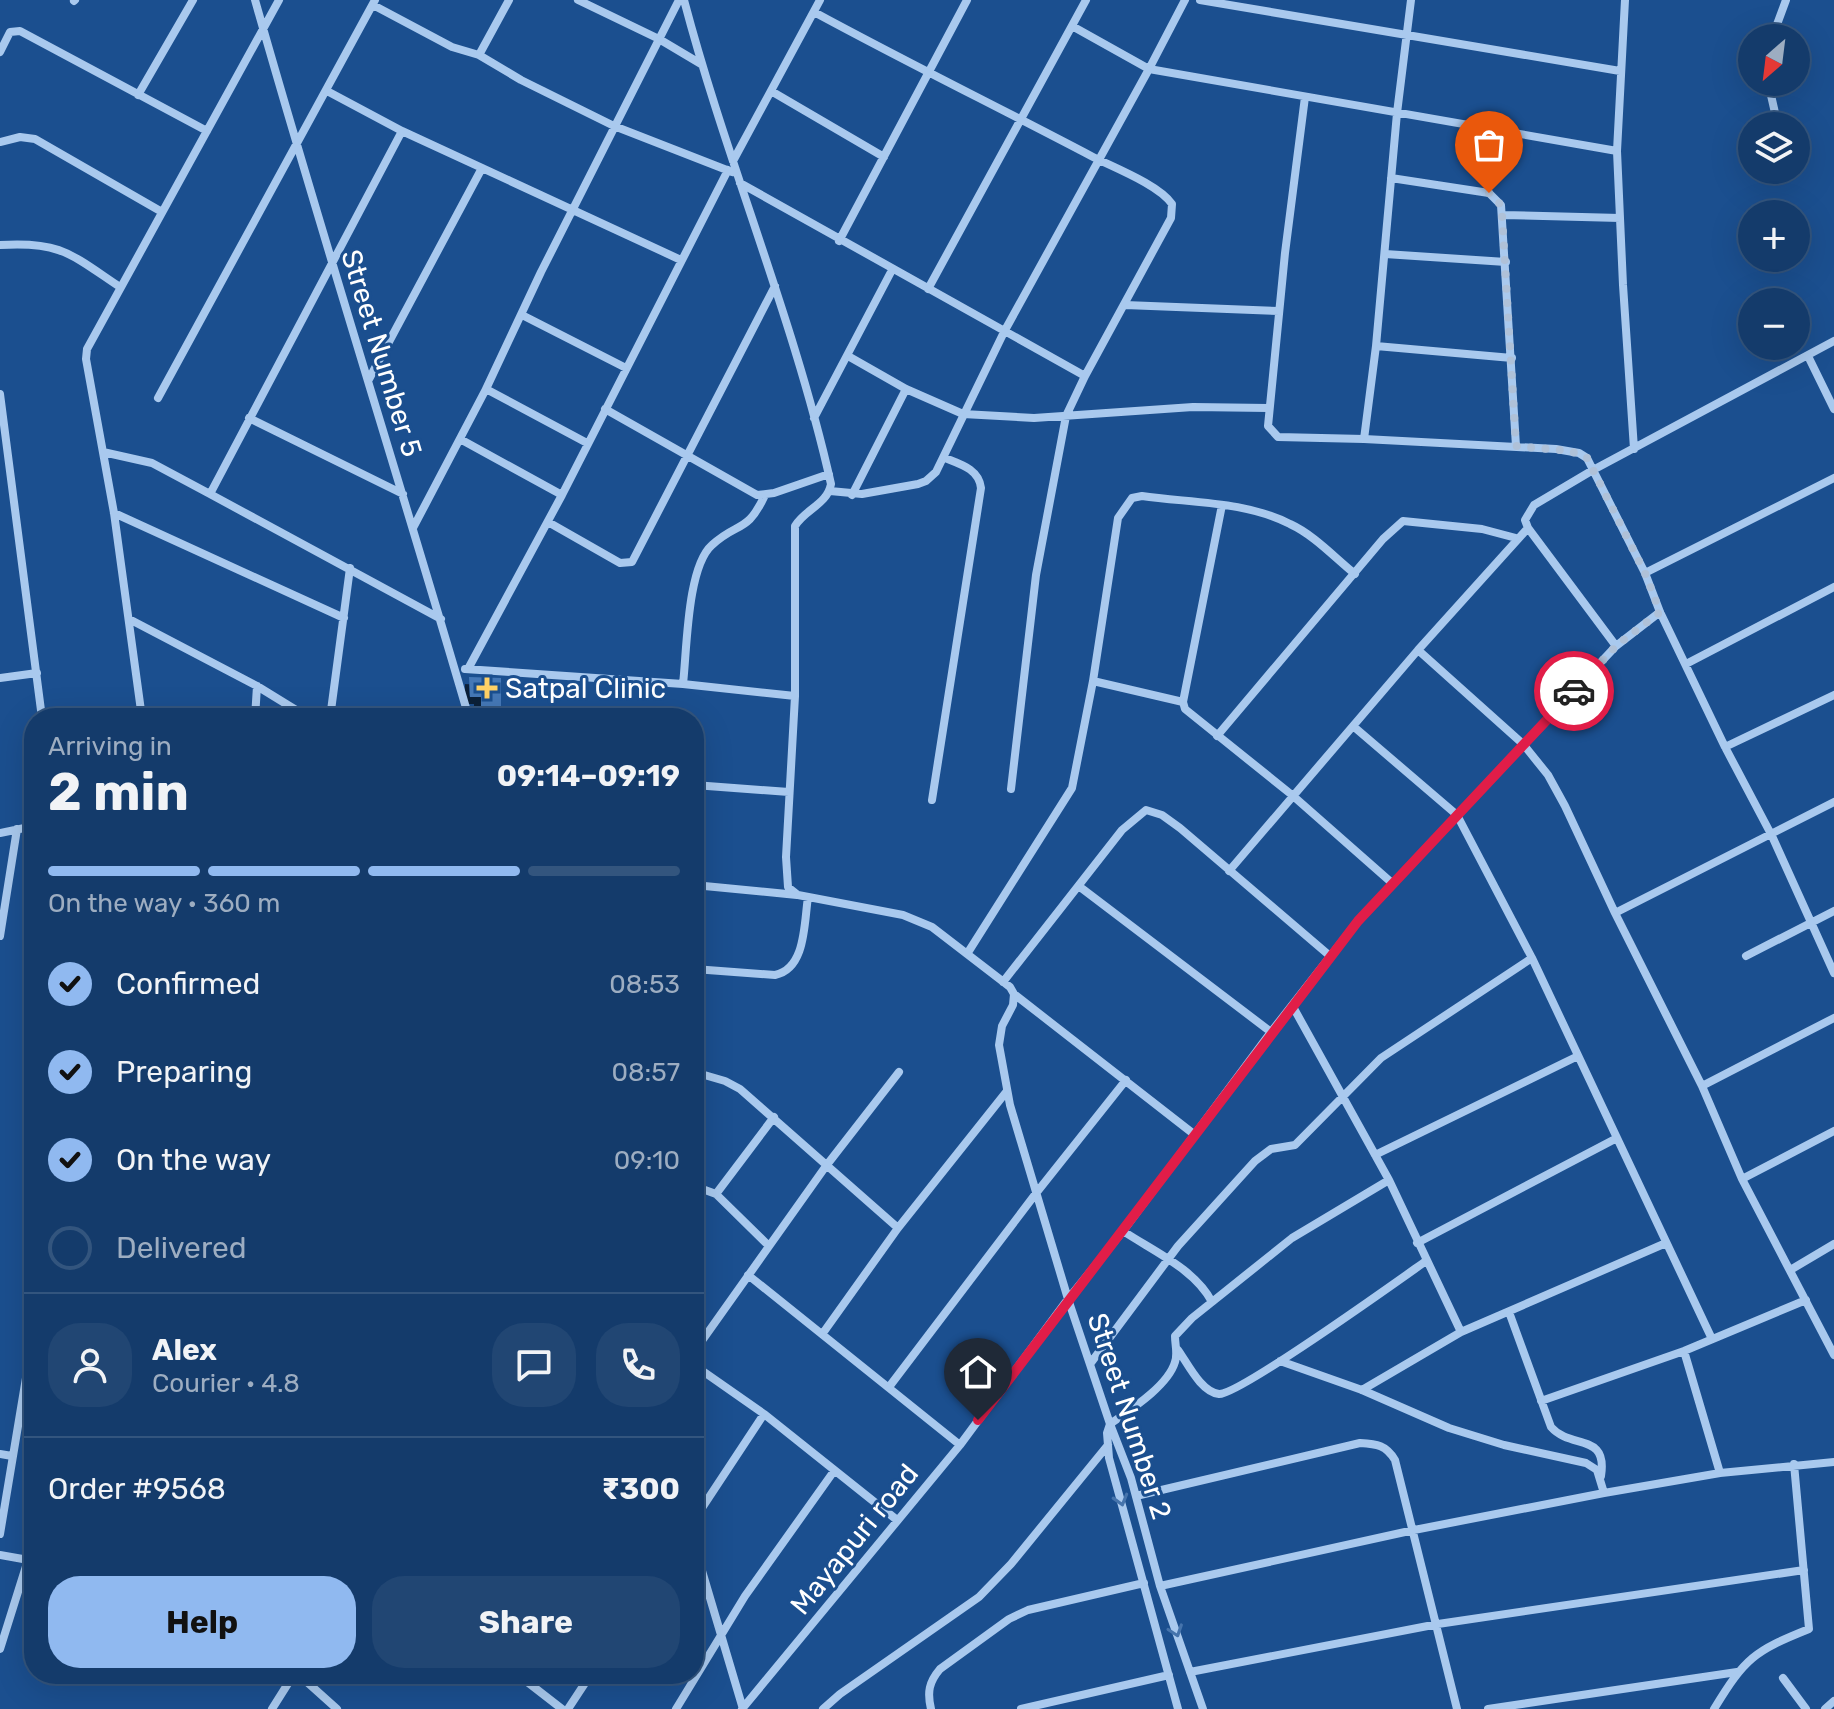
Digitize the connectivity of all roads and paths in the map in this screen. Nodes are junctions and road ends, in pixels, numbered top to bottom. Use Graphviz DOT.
graph roads {
  1 [pos="193,0"];
  2 [pos="255,0"];
  3 [pos="279,0"];
  4 [pos="509,0"];
  5 [pos="578,0"];
  6 [pos="682,0"];
  7 [pos="820,0"];
  8 [pos="967,0"];
  9 [pos="1086,0"];
  10 [pos="1185,0"];
  11 [pos="1200,0"];
  12 [pos="1411,0"];
  13 [pos="1625,0"];
  14 [pos="1786,0"];
  15 [pos="374,2"];
  16 [pos="814,12"];
  17 [pos="1777,24"];
  18 [pos="1072,26"];
  19 [pos="264,29"];
  20 [pos="1407,34"];
  21 [pos="659,39"];
  22 [pos="0,52"];
  23 [pos="479,55"];
  24 [pos="701,64"];
  25 [pos="1149,69"];
  26 [pos="1620,71"];
  27 [pos="927,74"];
  28 [pos="327,91"];
  29 [pos="771,91"];
  30 [pos="138,95"];
  31 [pos="1305,97"];
  32 [pos="1397,113"];
  33 [pos="1020,118"];
  34 [pos="614,126"];
  35 [pos="207,131"];
  36 [pos="402,131"];
  37 [pos="0,142"];
  38 [pos="297,146"];
  39 [pos="1617,151"];
  40 [pos="884,157"];
  41 [pos="1099,160"];
  42 [pos="733,161"];
  43 [pos="482,168"];
  44 [pos="735,176"];
  45 [pos="1391,178"];
  46 [pos="162,212"];
  47 [pos="572,212"];
  48 [pos="1502,215"];
  49 [pos="1620,218"];
  50 [pos="839,241"];
  51 [pos="0,245"];
  52 [pos="1385,254"];
  53 [pos="681,260"];
  54 [pos="331,262"];
  55 [pos="1506,262"];
  56 [pos="892,270"];
  57 [pos="775,285"];
  58 [pos="120,287"];
  59 [pos="928,289"];
  60 [pos="1125,305"];
  61 [pos="1279,311"];
  62 [pos="522,315"];
  63 [pos="1004,332"];
  64 [pos="1834,341"];
  65 [pos="1376,346"];
  66 [pos="1810,355"];
  67 [pos="848,356"];
  68 [pos="1512,358"];
  69 [pos="1801,360"];
  70 [pos="1810,360"];
  71 [pos="626,368"];
  72 [pos="1085,376"];
  73 [pos="368,381"];
  74 [pos="486,389"];
  75 [pos="906,389"];
  76 [pos="0,394"];
  77 [pos="158,398"];
  78 [pos="1268,408"];
  79 [pos="605,409"];
  80 [pos="1834,409"];
  81 [pos="963,414"];
  82 [pos="1066,416"];
  83 [pos="249,418"];
  84 [pos="814,418"];
  85 [pos="460,439"];
  86 [pos="1364,439"];
  87 [pos="587,443"];
  88 [pos="1516,446"];
  89 [pos="1634,449"];
  90 [pos="103,452"];
  91 [pos="688,456"];
  92 [pos="945,458"];
  93 [pos="1593,470"];
  94 [pos="829,474"];
  95 [pos="1834,478"];
  96 [pos="830,491"];
  97 [pos="210,494"];
  98 [pos="403,494"];
  99 [pos="562,495"];
  100 [pos="765,495"];
  101 [pos="852,495"];
  102 [pos="1222,505"];
  103 [pos="114,513"];
  104 [pos="548,522"];
  105 [pos="1528,528"];
  106 [pos="413,529"];
  107 [pos="1516,538"];
  108 [pos="350,568"];
  109 [pos="1645,573"];
  110 [pos="1355,574"];
  111 [pos="1834,587"];
  112 [pos="1660,612"];
  113 [pos="344,618"];
  114 [pos="129,619"];
  115 [pos="442,619"];
  116 [pos="1616,646"];
  117 [pos="1418,650"];
  118 [pos="1686,664"];
  119 [pos="455,668"];
  120 [pos="468,669"];
  121 [pos="37,673"];
  122 [pos="0,678"];
  123 [pos="1093,681"];
  124 [pos="683,684"];
  125 [pos="257,686"];
  126 [pos="1834,695"];
  127 [pos="795,696"];
  128 [pos="1183,702"];
  129 [pos="41,708"];
  130 [pos="141,708"];
  131 [pos="256,708"];
  132 [pos="293,708"];
  133 [pos="331,708"];
  134 [pos="466,708"];
  135 [pos="1353,726"];
  136 [pos="1217,736"];
  137 [pos="1523,744"];
  138 [pos="1725,747"];
  139 [pos="704,786"];
  140 [pos="1011,789"];
  141 [pos="789,792"];
  142 [pos="1292,795"];
  143 [pos="932,800"];
  144 [pos="1834,802"];
  145 [pos="1457,815"];
  146 [pos="24,828"];
  147 [pos="17,829"];
  148 [pos="0,833"];
  149 [pos="1772,836"];
  150 [pos="1229,871"];
  151 [pos="1392,883"];
  152 [pos="704,886"];
  153 [pos="1080,887"];
  154 [pos="798,895"];
  155 [pos="808,897"];
  156 [pos="1834,911"];
  157 [pos="1615,913"];
  158 [pos="1811,922"];
  159 [pos="0,936"];
  160 [pos="967,954"];
  161 [pos="1330,956"];
  162 [pos="1746,956"];
  163 [pos="1532,958"];
  164 [pos="704,970"];
  165 [pos="1834,973"];
  166 [pos="1003,982"];
  167 [pos="1014,994"];
  168 [pos="1292,1005"];
  169 [pos="1834,1018"];
  170 [pos="1271,1032"];
  171 [pos="1578,1056"];
  172 [pos="899,1072"];
  173 [pos="704,1077"];
  174 [pos="1126,1080"];
  175 [pos="1702,1086"];
  176 [pos="1007,1091"];
  177 [pos="1341,1097"];
  178 [pos="774,1117"];
  179 [pos="1834,1131"];
  180 [pos="1195,1135"];
  181 [pos="1617,1138"];
  182 [pos="1375,1155"];
  183 [pos="826,1166"];
  184 [pos="1742,1179"];
  185 [pos="1389,1180"];
  186 [pos="704,1190"];
  187 [pos="1037,1192"];
  188 [pos="716,1194"];
  189 [pos="898,1228"];
  190 [pos="1123,1231"];
  191 [pos="1417,1243"];
  192 [pos="1666,1243"];
  193 [pos="1834,1244"];
  194 [pos="768,1245"];
  195 [pos="1167,1260"];
  196 [pos="1426,1261"];
  197 [pos="1792,1269"];
  198 [pos="748,1275"];
  199 [pos="1068,1299"];
  200 [pos="1806,1300"];
  201 [pos="1212,1302"];
  202 [pos="1509,1312"];
  203 [pos="1461,1332"];
  204 [pos="823,1333"];
  205 [pos="704,1338"];
  206 [pos="1712,1339"];
  207 [pos="1175,1347"];
  208 [pos="1833,1348"];
  209 [pos="1684,1351"];
  210 [pos="1280,1361"];
  211 [pos="1090,1364"];
  212 [pos="704,1372"];
  213 [pos="889,1387"];
  214 [pos="1362,1390"];
  215 [pos="1541,1401"];
  216 [pos="764,1414"];
  217 [pos="24,1415"];
  218 [pos="1110,1424"];
  219 [pos="960,1445"];
  220 [pos="1108,1445"];
  221 [pos="0,1454"];
  222 [pos="12,1456"];
  223 [pos="1834,1462"];
  224 [pos="1794,1464"];
  225 [pos="834,1471"];
  226 [pos="1720,1473"];
  227 [pos="1601,1479"];
  228 [pos="1604,1493"];
  229 [pos="1136,1496"];
  230 [pos="704,1505"];
  231 [pos="897,1520"];
  232 [pos="1414,1530"];
  233 [pos="0,1534"];
  234 [pos="0,1555"];
  235 [pos="24,1559"];
  236 [pos="1804,1570"];
  237 [pos="704,1579"];
  238 [pos="24,1580"];
  239 [pos="1144,1583"];
  240 [pos="1160,1586"];
  241 [pos="1438,1624"];
  242 [pos="720,1635"];
  243 [pos="0,1649"];
  244 [pos="704,1662"];
  245 [pos="1190,1672"];
  246 [pos="1737,1672"];
  247 [pos="1169,1675"];
  248 [pos="1783,1678"];
  249 [pos="289,1684"];
  250 [pos="308,1684"];
  251 [pos="531,1684"];
  252 [pos="584,1684"];
  253 [pos="691,1684"];
  254 [pos="1834,1701"];
  255 [pos="272,1709"];
  256 [pos="337,1709"];
  257 [pos="565,1709"];
  258 [pos="676,1709"];
  259 [pos="743,1709"];
  260 [pos="823,1709"];
  261 [pos="931,1709"];
  262 [pos="1021,1709"];
  263 [pos="1178,1709"];
  264 [pos="1203,1709"];
  265 [pos="1457,1709"];
  266 [pos="1488,1709"];
  267 [pos="1714,1709"];
  268 [pos="1806,1709"];
  269 [pos="1825,1709"];
  1 -- 30 [label="street"];
  2 -- 19 [label="street, Street Number 5"];
  3 -- 19 [label="street"];
  4 -- 23 [label="street"];
  5 -- 21 [label="street"];
  6 -- 21 [label="street"];
  6 -- 24 [label="street"];
  7 -- 16 [label="street"];
  8 -- 27 [label="street"];
  9 -- 18 [label="street"];
  10 -- 25 [label="street"];
  11 -- 20 [label="street"];
  12 -- 20 [label="street"];
  13 -- 26 [label="street"];
  14 -- 17 [label="street"];
  15 -- 23 [label="street"];
  15 -- 28 [label="street"];
  16 -- 27 [label="street"];
  16 -- 29 [label="street"];
  18 -- 25 [label="street"];
  18 -- 33 [label="street"];
  19 -- 35 [label="street"];
  19 -- 38 [label="street, Street Number 5"];
  20 -- 26 [label="street"];
  20 -- 32 [label="street"];
  21 -- 24 [label="street"];
  21 -- 34 [label="street"];
  22 -- 30 [label="street"];
  23 -- 34 [label="street"];
  24 -- 42 [label="street"];
  25 -- 31 [label="street"];
  25 -- 41 [label="street"];
  26 -- 39 [label="street"];
  27 -- 33 [label="street"];
  27 -- 40 [label="street"];
  28 -- 36 [label="street"];
  28 -- 38 [label="street"];
  29 -- 40 [label="street"];
  29 -- 42 [label="street"];
  30 -- 35 [label="street"];
  31 -- 32 [label="street"];
  31 -- 61 [label="street"];
  32 -- 39 [label="street"];
  32 -- 45 [label="street"];
  33 -- 41 [label="street"];
  33 -- 59 [label="street"];
  34 -- 44 [label="street"];
  34 -- 47 [label="street"];
  35 -- 46 [label="street"];
  36 -- 43 [label="street"];
  36 -- 54 [label="street"];
  37 -- 46 [label="street"];
  38 -- 54 [label="street, Street Number 5"];
  38 -- 77 [label="street"];
  39 -- 49 [label="street"];
  40 -- 50 [label="street"];
  41 -- 60 [label="street"];
  41 -- 63 [label="street"];
  42 -- 44 [label="street"];
  43 -- 47 [label="street"];
  43 -- 73 [label="street"];
  44 -- 50 [label="street"];
  44 -- 53 [label="street"];
  44 -- 57 [label="street"];
  45 -- 48 [label="street"];
  45 -- 52 [label="street"];
  46 -- 58 [label="street"];
  47 -- 53 [label="street"];
  47 -- 62 [label="street"];
  48 -- 49 [label="street"];
  48 -- 55 [label="street"];
  49 -- 89 [label="street"];
  50 -- 56 [label="street"];
  51 -- 58 [label="street"];
  52 -- 55 [label="street"];
  52 -- 65 [label="street"];
  53 -- 71 [label="street"];
  54 -- 73 [label="street, Street Number 5"];
  54 -- 83 [label="street"];
  55 -- 68 [label="street"];
  56 -- 59 [label="street"];
  56 -- 67 [label="street"];
  57 -- 84 [label="street"];
  57 -- 91 [label="street"];
  58 -- 90 [label="street"];
  59 -- 63 [label="street"];
  60 -- 61 [label="street"];
  60 -- 72 [label="street"];
  61 -- 78 [label="street"];
  62 -- 71 [label="street"];
  62 -- 74 [label="street"];
  63 -- 72 [label="street"];
  63 -- 81 [label="street"];
  64 -- 66 [label="street"];
  65 -- 68 [label="street"];
  65 -- 86 [label="street"];
  67 -- 75 [label="street"];
  67 -- 84 [label="street"];
  68 -- 88 [label="street"];
  69 -- 89 [label="street"];
  70 -- 80 [label="street"];
  71 -- 79 [label="street"];
  72 -- 82 [label="street"];
  73 -- 98 [label="street, Street Number 5"];
  74 -- 85 [label="street"];
  74 -- 87 [label="street"];
  75 -- 81 [label="street"];
  75 -- 101 [label="street"];
  76 -- 121 [label="street"];
  78 -- 82 [label="street"];
  78 -- 86 [label="street"];
  79 -- 87 [label="street"];
  79 -- 91 [label="street"];
  81 -- 82 [label="street"];
  81 -- 92 [label="street"];
  82 -- 140 [label="street"];
  83 -- 97 [label="street"];
  83 -- 98 [label="street"];
  84 -- 94 [label="street"];
  85 -- 99 [label="street"];
  85 -- 106 [label="street"];
  86 -- 88 [label="street"];
  87 -- 99 [label="street"];
  88 -- 93 [label="street"];
  89 -- 93 [label="street"];
  90 -- 97 [label="street"];
  90 -- 103 [label="street"];
  91 -- 100 [label="street"];
  91 -- 104 [label="street"];
  92 -- 101 [label="street"];
  92 -- 143 [label="street"];
  93 -- 105 [label="street"];
  93 -- 109 [label="street"];
  94 -- 96 [label="street"];
  94 -- 100 [label="street"];
  95 -- 109 [label="street"];
  96 -- 101 [label="street"];
  96 -- 127 [label="street"];
  97 -- 108 [label="street"];
  98 -- 106 [label="street, Street Number 5"];
  99 -- 104 [label="street"];
  100 -- 124 [label="street"];
  102 -- 110 [label="street"];
  102 -- 123 [label="street"];
  102 -- 128 [label="street"];
  103 -- 113 [label="street"];
  103 -- 114 [label="street"];
  104 -- 120 [label="street"];
  105 -- 107 [label="street"];
  105 -- 116 [label="street"];
  106 -- 115 [label="street, Street Number 5"];
  107 -- 110 [label="street"];
  107 -- 117 [label="street"];
  108 -- 113 [label="street"];
  108 -- 115 [label="street"];
  109 -- 112 [label="street"];
  110 -- 136 [label="street"];
  111 -- 118 [label="street"];
  112 -- 116 [label="street, Mayapuri road"];
  112 -- 118 [label="street"];
  113 -- 133 [label="street"];
  114 -- 125 [label="street"];
  114 -- 130 [label="street"];
  115 -- 119 [label="street, Street Number 5"];
  116 -- 137 [label="street, Mayapuri road"];
  117 -- 135 [label="street"];
  117 -- 137 [label="street"];
  118 -- 138 [label="street"];
  119 -- 120 [label="street"];
  119 -- 134 [label="street, Street Number 5"];
  120 -- 124 [label="street"];
  121 -- 122 [label="street"];
  121 -- 129 [label="street"];
  123 -- 128 [label="street"];
  123 -- 160 [label="street"];
  124 -- 127 [label="street"];
  125 -- 131 [label="street"];
  125 -- 132 [label="street"];
  126 -- 138 [label="street"];
  127 -- 141 [label="street"];
  128 -- 136 [label="street"];
  135 -- 142 [label="street"];
  135 -- 145 [label="street"];
  136 -- 142 [label="street"];
  137 -- 145 [label="street, Mayapuri road"];
  137 -- 157 [label="street"];
  138 -- 149 [label="street"];
  139 -- 141 [label="street"];
  141 -- 154 [label="street"];
  142 -- 150 [label="street"];
  142 -- 151 [label="street"];
  144 -- 149 [label="street"];
  145 -- 151 [label="street, Mayapuri road"];
  145 -- 163 [label="street"];
  146 -- 147 [label="street"];
  147 -- 148 [label="street"];
  147 -- 159 [label="street"];
  149 -- 157 [label="street"];
  149 -- 158 [label="street"];
  150 -- 153 [label="street"];
  150 -- 161 [label="street"];
  151 -- 161 [label="street, Mayapuri road"];
  152 -- 154 [label="street"];
  153 -- 166 [label="street"];
  153 -- 170 [label="street"];
  154 -- 155 [label="street"];
  155 -- 160 [label="street"];
  155 -- 164 [label="street"];
  156 -- 158 [label="street"];
  157 -- 175 [label="street"];
  158 -- 162 [label="street"];
  158 -- 165 [label="street"];
  160 -- 166 [label="street"];
  161 -- 168 [label="street, Mayapuri road"];
  163 -- 171 [label="street"];
  163 -- 177 [label="street"];
  166 -- 167 [label="street"];
  167 -- 174 [label="street"];
  167 -- 176 [label="street, Street Number 2"];
  168 -- 170 [label="street, Mayapuri road"];
  168 -- 177 [label="street"];
  169 -- 175 [label="street"];
  170 -- 180 [label="street, Mayapuri road"];
  171 -- 181 [label="street"];
  171 -- 182 [label="street"];
  172 -- 183 [label="street"];
  173 -- 178 [label="street"];
  174 -- 180 [label="street"];
  174 -- 187 [label="street"];
  175 -- 184 [label="street"];
  176 -- 187 [label="street, Street Number 2"];
  176 -- 189 [label="street"];
  177 -- 182 [label="street"];
  177 -- 195 [label="street"];
  178 -- 183 [label="street"];
  178 -- 188 [label="street"];
  179 -- 184 [label="street"];
  180 -- 190 [label="street, Mayapuri road"];
  181 -- 191 [label="street"];
  181 -- 192 [label="street"];
  182 -- 185 [label="street"];
  183 -- 189 [label="street"];
  183 -- 194 [label="street"];
  184 -- 197 [label="street"];
  185 -- 191 [label="street"];
  185 -- 201 [label="street"];
  186 -- 188 [label="street"];
  187 -- 199 [label="street, Street Number 2"];
  187 -- 213 [label="street"];
  188 -- 194 [label="street"];
  189 -- 204 [label="street"];
  190 -- 195 [label="street"];
  190 -- 199 [label="street, Mayapuri road"];
  191 -- 196 [label="street"];
  192 -- 202 [label="street"];
  192 -- 206 [label="street"];
  193 -- 197 [label="street"];
  194 -- 198 [label="street"];
  195 -- 201 [label="street"];
  195 -- 211 [label="street"];
  196 -- 203 [label="street"];
  196 -- 210 [label="street"];
  197 -- 200 [label="street"];
  198 -- 204 [label="street"];
  198 -- 205 [label="street"];
  199 -- 211 [label="street, Street Number 2"];
  199 -- 219 [label="street, Mayapuri road"];
  200 -- 206 [label="street"];
  200 -- 208 [label="street"];
  201 -- 207 [label="street"];
  202 -- 203 [label="street"];
  202 -- 215 [label="street"];
  203 -- 214 [label="street"];
  204 -- 213 [label="street"];
  206 -- 209 [label="street"];
  207 -- 210 [label="street"];
  207 -- 218 [label="street"];
  209 -- 215 [label="street"];
  209 -- 226 [label="street"];
  210 -- 214 [label="street"];
  211 -- 218 [label="street, Street Number 2"];
  212 -- 216 [label="street"];
  213 -- 219 [label="street"];
  214 -- 227 [label="street"];
  215 -- 227 [label="street"];
  216 -- 225 [label="street"];
  216 -- 230 [label="street"];
  217 -- 222 [label="street"];
  218 -- 220 [label="street"];
  218 -- 229 [label="street, Street Number 2"];
  219 -- 231 [label="street, Mayapuri road"];
  220 -- 239 [label="street, one-way"];
  220 -- 260 [label="street"];
  221 -- 222 [label="street"];
  222 -- 233 [label="street"];
  223 -- 224 [label="street"];
  224 -- 226 [label="street"];
  224 -- 236 [label="street"];
  225 -- 231 [label="street"];
  225 -- 242 [label="street"];
  226 -- 228 [label="street"];
  227 -- 228 [label="street"];
  228 -- 232 [label="street"];
  229 -- 232 [label="street"];
  229 -- 240 [label="street, Street Number 2"];
  231 -- 259 [label="street, Mayapuri road"];
  232 -- 240 [label="street"];
  232 -- 241 [label="street"];
  234 -- 235 [label="street"];
  236 -- 241 [label="street"];
  236 -- 246 [label="street"];
  237 -- 242 [label="street"];
  238 -- 243 [label="street"];
  239 -- 247 [label="street"];
  239 -- 261 [label="street"];
  240 -- 245 [label="street, Street Number 2, one-way"];
  241 -- 245 [label="street"];
  241 -- 265 [label="street"];
  242 -- 244 [label="street"];
  242 -- 259 [label="street"];
  245 -- 264 [label="street, Street Number 2"];
  246 -- 266 [label="street"];
  246 -- 267 [label="street"];
  247 -- 262 [label="street"];
  247 -- 263 [label="street"];
  248 -- 268 [label="street"];
  249 -- 255 [label="street"];
  250 -- 256 [label="street"];
  251 -- 257 [label="street"];
  252 -- 257 [label="street"];
  253 -- 258 [label="street"];
  254 -- 269 [label="street"];
}
